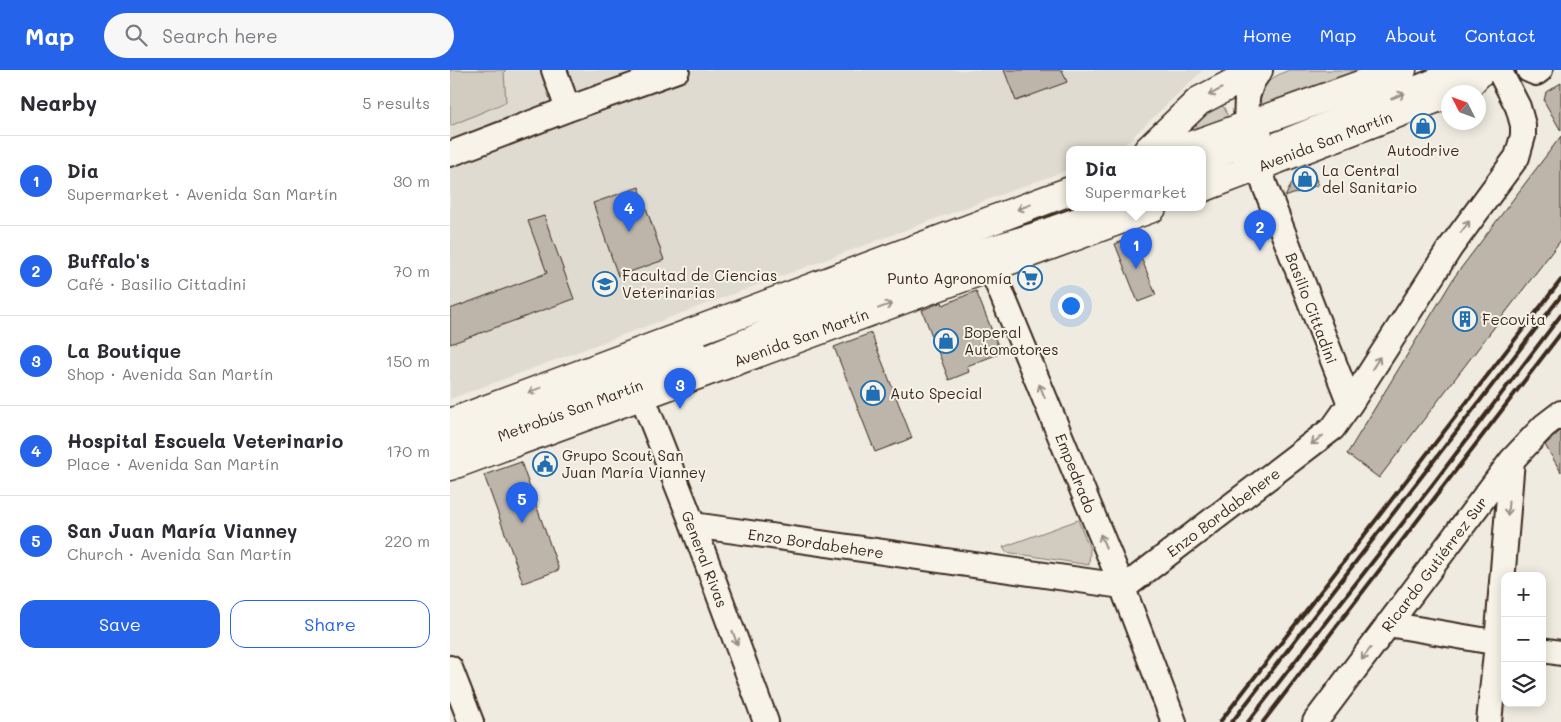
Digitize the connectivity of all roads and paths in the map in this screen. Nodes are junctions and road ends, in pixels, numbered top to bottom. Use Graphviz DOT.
graph roads {
  1 [pos="554,70"];
  2 [pos="677,70"];
  3 [pos="1259,70"];
  4 [pos="1462,70"];
  5 [pos="1482,70"];
  6 [pos="1499,70"];
  7 [pos="1528,70"];
  8 [pos="1540,70"];
  9 [pos="1394,72"];
  10 [pos="1468,85"];
  11 [pos="1441,95"];
  12 [pos="568,109"];
  13 [pos="1152,146"];
  14 [pos="1253,146"];
  15 [pos="1206,149"];
  16 [pos="450,154"];
  17 [pos="1206,161"];
  18 [pos="1206,172"];
  19 [pos="1206,185"];
  20 [pos="1066,194"];
  21 [pos="1073,211"];
  22 [pos="1102,211"];
  23 [pos="1139,211"];
  24 [pos="982,246"];
  25 [pos="685,352"];
  26 [pos="581,373"];
  27 [pos="642,396"];
  28 [pos="1350,404"];
  29 [pos="1561,413"];
  30 [pos="450,423"];
  31 [pos="450,442"];
  32 [pos="450,453"];
  33 [pos="1512,460"];
  34 [pos="450,466"];
  35 [pos="693,525"];
  36 [pos="1122,586"];
  37 [pos="1503,617"];
  38 [pos="1388,624"];
  39 [pos="1501,643"];
  40 [pos="1546,651"];
  41 [pos="1561,653"];
  42 [pos="450,668"];
  43 [pos="471,722"];
  44 [pos="766,722"];
  45 [pos="1174,722"];
  46 [pos="1314,722"];
  47 [pos="1489,722"];
  1 -- 12 [label="street"];
  2 -- 12 [label="street"];
  3 -- 13 [label="main road, one-way"];
  3 -- 14 [label="street, Basilio Cittadini"];
  14 -- 4 [label="street, one-way"];
  5 -- 10 [label="main road, Avenida San Martín"];
  28 -- 6 [label="street, Enzo Bordabehere, one-way"];
  7 -- 8 [label="street"];
  9 -- 14 [label="main road, Avenida San Martín"];
  11 -- 14 [label="main road, Avenida San Martín"];
  12 -- 16 [label="street"];
  14 -- 15 [label="main road, Avenida San Martín"];
  14 -- 17 [label="street"];
  14 -- 18 [label="street"];
  14 -- 19 [label="main road, Avenida San Martín"];
  14 -- 28 [label="street, Basilio Cittadini"];
  20 -- 24 [label="main road, Avenida San Martín, one-way"];
  21 -- 24 [label="street, Metrobús San Martín"];
  22 -- 24 [label="street, Metrobús San Martín"];
  23 -- 24 [label="main road, Avenida San Martín"];
  24 -- 25 [label="street, Metrobús San Martín"];
  24 -- 26 [label="main road, Avenida San Martín"];
  27 -- 24 [label="main road, Avenida San Martín, one-way"];
  24 -- 32 [label="street, Metrobús San Martín"];
  36 -- 24 [label="street, Empedrado, one-way"];
  25 -- 26 [label="street, Metrobús San Martín"];
  25 -- 31 [label="street, Metrobús San Martín"];
  26 -- 30 [label="main road, Avenida San Martín, one-way"];
  27 -- 34 [label="main road, Avenida San Martín"];
  27 -- 35 [label="street, General Rivas"];
  28 -- 36 [label="street, Enzo Bordabehere, one-way"];
  29 -- 33 [label="street, Ricardo Gutiérrez Sur"];
  33 -- 37 [label="street, one-way"];
  33 -- 38 [label="street, Ricardo Gutiérrez Sur"];
  35 -- 36 [label="street, Enzo Bordabehere"];
  35 -- 44 [label="street, General Rivas, one-way"];
  36 -- 45 [label="street, Empedrado"];
  38 -- 39 [label="street"];
  38 -- 46 [label="street, Ricardo Gutiérrez Sur, one-way"];
  39 -- 47 [label="street"];
  40 -- 41 [label="street"];
  42 -- 43 [label="street"];
}
